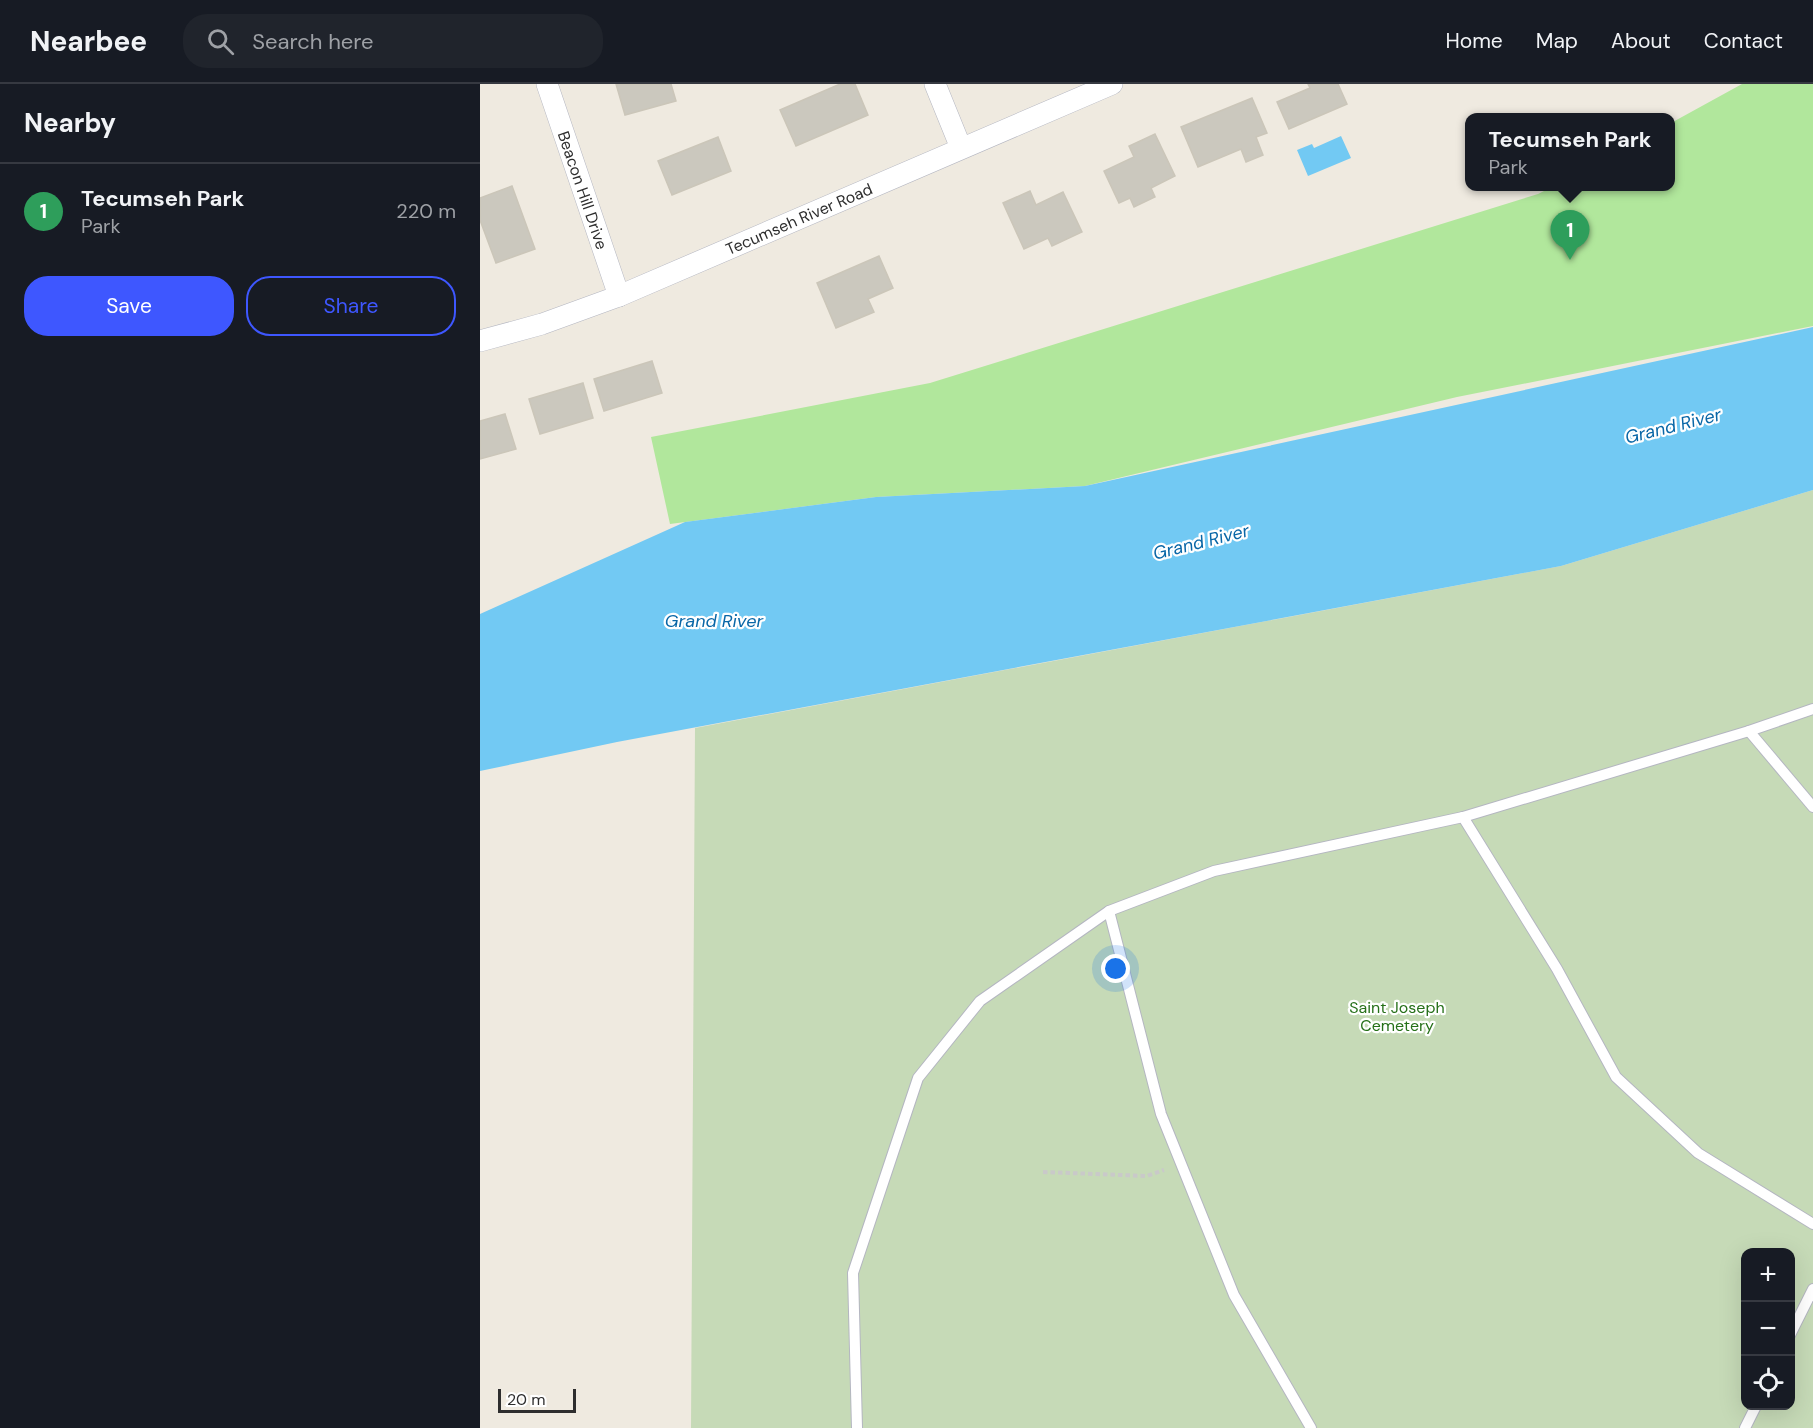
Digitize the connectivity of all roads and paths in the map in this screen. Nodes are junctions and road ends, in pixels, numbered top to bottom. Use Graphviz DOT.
graph roads {
  1 [pos="547,84"];
  2 [pos="935,84"];
  3 [pos="1112,84"];
  4 [pos="962,148"];
  5 [pos="619,296"];
  6 [pos="480,341"];
  7 [pos="1813,709"];
  8 [pos="1749,731"];
  9 [pos="1813,807"];
  10 [pos="1463,817"];
  11 [pos="1108,911"];
  12 [pos="1182,1164"];
  13 [pos="1043,1172"];
  14 [pos="1813,1224"];
  15 [pos="1813,1289"];
  16 [pos="1795,1327"];
  17 [pos="1754,1410"];
  18 [pos="857,1428"];
  19 [pos="1311,1428"];
  20 [pos="1745,1428"];
  1 -- 5 [label="street, Beacon Hill Drive"];
  2 -- 4 [label="street"];
  3 -- 4 [label="street, Tecumseh River Road"];
  4 -- 5 [label="street, Tecumseh River Road"];
  5 -- 6 [label="street, Tecumseh River Road"];
  7 -- 8 [label="lane"];
  8 -- 9 [label="lane"];
  8 -- 10 [label="lane"];
  10 -- 11 [label="lane"];
  10 -- 14 [label="lane"];
  11 -- 12 [label="lane"];
  11 -- 18 [label="lane"];
  12 -- 13 [label="path"];
  12 -- 19 [label="lane"];
  15 -- 16 [label="lane"];
  17 -- 20 [label="lane"];
}
